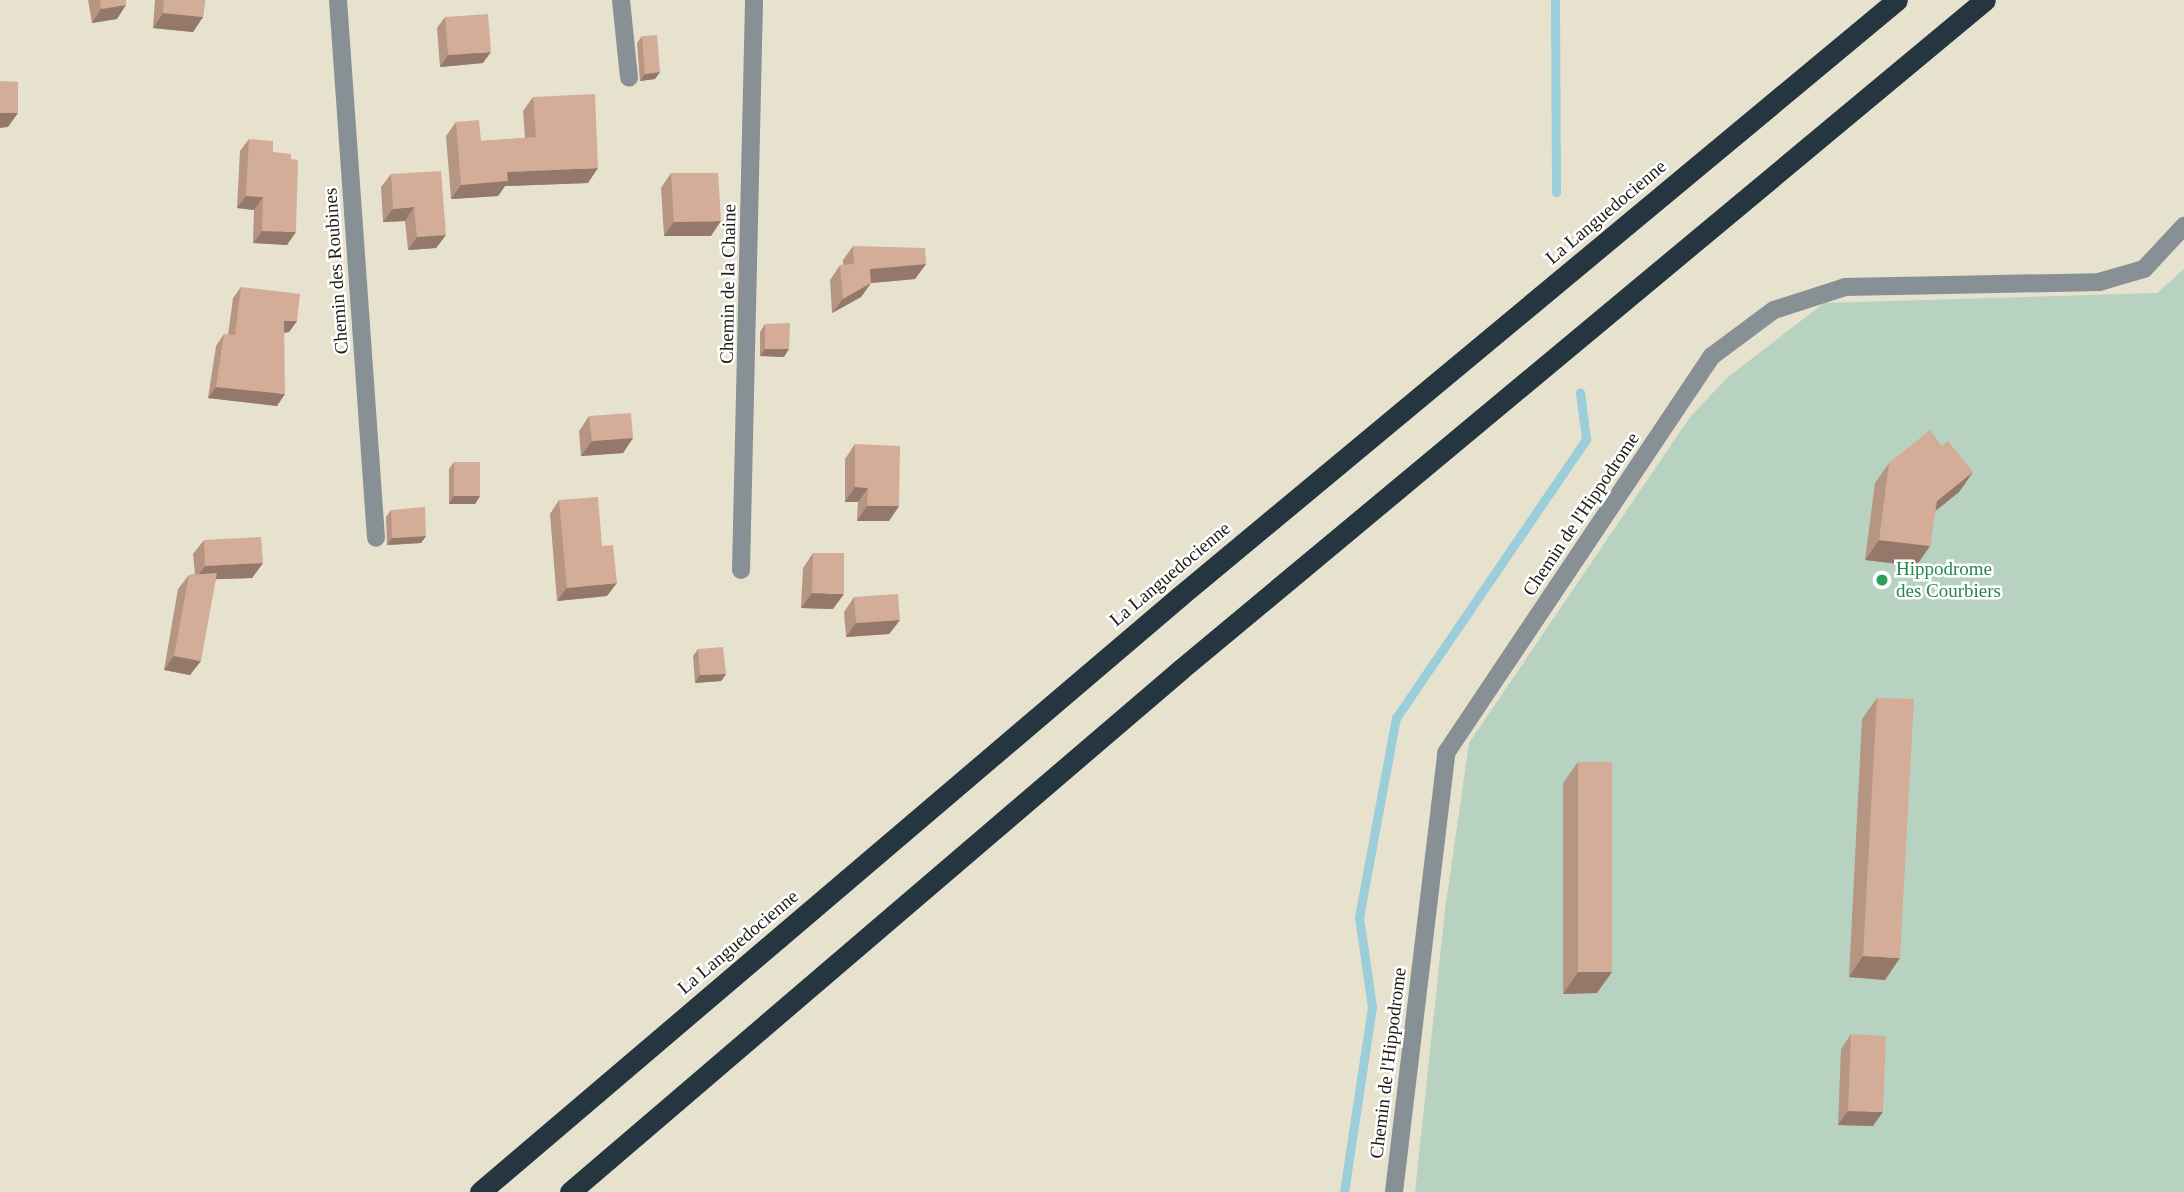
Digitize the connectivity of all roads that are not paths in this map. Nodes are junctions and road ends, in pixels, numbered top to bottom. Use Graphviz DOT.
graph roads {
  1 [pos="338,0"];
  2 [pos="621,0"];
  3 [pos="754,0"];
  4 [pos="1897,0"];
  5 [pos="1985,0"];
  6 [pos="629,78"];
  7 [pos="2184,226"];
  8 [pos="376,538"];
  9 [pos="741,570"];
  10 [pos="480,1192"];
  11 [pos="569,1192"];
  12 [pos="1394,1192"];
  1 -- 8 [label="street, Chemin des Roubines"];
  2 -- 6 [label="street"];
  3 -- 9 [label="street, Chemin de la Chaine"];
  4 -- 10 [label="highway, La Languedocienne"];
  5 -- 11 [label="highway"];
  7 -- 12 [label="street, Chemin de l'Hippodrome"];
}
